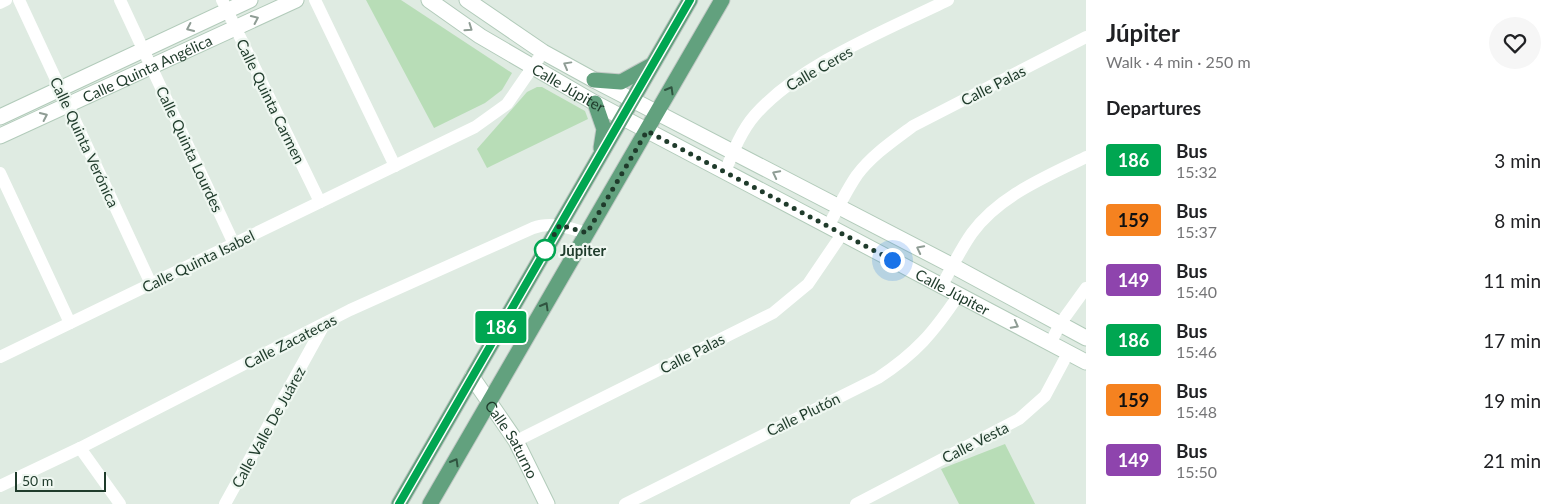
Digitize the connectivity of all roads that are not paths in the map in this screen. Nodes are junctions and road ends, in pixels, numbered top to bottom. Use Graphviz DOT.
graph roads {
  1 [pos="6,0"];
  2 [pos="20,0"];
  3 [pos="120,0"];
  4 [pos="250,0"];
  5 [pos="296,0"];
  6 [pos="315,0"];
  7 [pos="429,0"];
  8 [pos="467,0"];
  9 [pos="690,0"];
  10 [pos="722,0"];
  11 [pos="948,0"];
  12 [pos="0,3"];
  13 [pos="224,5"];
  14 [pos="235,28"];
  15 [pos="1086,37"];
  16 [pos="143,50"];
  17 [pos="543,52"];
  18 [pos="654,64"];
  19 [pos="151,67"];
  20 [pos="532,67"];
  21 [pos="594,80"];
  22 [pos="60,89"];
  23 [pos="632,100"];
  24 [pos="595,103"];
  25 [pos="68,105"];
  26 [pos="657,112"];
  27 [pos="0,117"];
  28 [pos="622,118"];
  29 [pos="647,131"];
  30 [pos="0,136"];
  31 [pos="733,152"];
  32 [pos="600,156"];
  33 [pos="1086,156"];
  34 [pos="395,166"];
  35 [pos="725,172"];
  36 [pos="0,173"];
  37 [pos="320,202"];
  38 [pos="839,207"];
  39 [pos="560,225"];
  40 [pos="828,227"];
  41 [pos="587,233"];
  42 [pos="842,234"];
  43 [pos="234,244"];
  44 [pos="953,266"];
  45 [pos="151,284"];
  46 [pos="941,287"];
  47 [pos="1086,288"];
  48 [pos="958,296"];
  49 [pos="70,323"];
  50 [pos="325,323"];
  51 [pos="1060,324"];
  52 [pos="1086,338"];
  53 [pos="1050,344"];
  54 [pos="1068,353"];
  55 [pos="0,357"];
  56 [pos="1086,362"];
  57 [pos="472,377"];
  58 [pos="490,401"];
  59 [pos="516,441"];
  60 [pos="80,448"];
  61 [pos="0,486"];
  62 [pos="120,504"];
  63 [pos="225,504"];
  64 [pos="399,504"];
  65 [pos="430,504"];
  66 [pos="547,504"];
  67 [pos="625,504"];
  68 [pos="856,504"];
  1 -- 12 [label="street"];
  2 -- 22 [label="street, Calle Quinta Verónica"];
  3 -- 16 [label="street, Calle Quinta Lourdes"];
  4 -- 13 [label="street, Calle Quinta Angélica"];
  14 -- 5 [label="street, Calle Quinta Angélica, one-way"];
  6 -- 34 [label="street"];
  7 -- 20 [label="street, Calle Júpiter, one-way"];
  8 -- 17 [label="street, Calle Júpiter"];
  9 -- 18 [label="main road"];
  26 -- 10 [label="main road, one-way"];
  11 -- 31 [label="street, Calle Ceres"];
  13 -- 14 [label="street, Calle Quinta Carmen"];
  13 -- 16 [label="street, Calle Quinta Angélica, one-way"];
  14 -- 19 [label="street, Calle Quinta Angélica"];
  14 -- 37 [label="street, Calle Quinta Carmen"];
  15 -- 38 [label="street, Calle Palas"];
  16 -- 19 [label="street, Calle Quinta Lourdes"];
  16 -- 22 [label="street, Calle Quinta Angélica"];
  17 -- 20 [label="street, Calle Quinta Isabel"];
  21 -- 17 [label="street, Calle Júpiter, one-way"];
  18 -- 21 [label="main road"];
  18 -- 23 [label="main road"];
  19 -- 25 [label="street, Calle Quinta Angélica"];
  19 -- 43 [label="street, Calle Quinta Lourdes"];
  20 -- 24 [label="street, Calle Júpiter"];
  20 -- 34 [label="street, Calle Quinta Isabel"];
  21 -- 23 [label="street, Calle Júpiter"];
  22 -- 25 [label="street, Calle Quinta Verónica"];
  22 -- 27 [label="street, Calle Quinta Angélica"];
  23 -- 26 [label="street, Calle Júpiter"];
  23 -- 28 [label="main road"];
  24 -- 28 [label="street, Calle Júpiter"];
  24 -- 32 [label="main road"];
  30 -- 25 [label="street, Calle Quinta Angélica, one-way"];
  25 -- 45 [label="street, Calle Quinta Verónica"];
  26 -- 29 [label="main road"];
  26 -- 31 [label="street, Calle Júpiter"];
  28 -- 29 [label="street, Calle Júpiter"];
  28 -- 32 [label="main road"];
  29 -- 35 [label="street, Calle Júpiter"];
  29 -- 41 [label="main road"];
  31 -- 35 [label="street, Calle Ceres"];
  38 -- 31 [label="street, Calle Júpiter, one-way"];
  32 -- 39 [label="main road"];
  33 -- 44 [label="street"];
  34 -- 37 [label="street, Calle Quinta Isabel"];
  35 -- 40 [label="street, Calle Júpiter"];
  36 -- 49 [label="street"];
  37 -- 43 [label="street, Calle Quinta Isabel"];
  38 -- 40 [label="street, Calle Palas"];
  44 -- 38 [label="street, Calle Júpiter, one-way"];
  39 -- 41 [label="street, Calle Zacatecas"];
  39 -- 50 [label="street, Calle Zacatecas"];
  39 -- 57 [label="main road"];
  40 -- 42 [label="street, Calle Júpiter"];
  58 -- 41 [label="main road, one-way"];
  42 -- 46 [label="street, Calle Júpiter"];
  42 -- 59 [label="street, Calle Palas"];
  43 -- 45 [label="street, Calle Quinta Isabel"];
  44 -- 46 [label="street"];
  44 -- 51 [label="street, Calle Júpiter"];
  45 -- 49 [label="street, Calle Quinta Isabel"];
  46 -- 48 [label="street, Calle Júpiter"];
  47 -- 51 [label="street"];
  48 -- 53 [label="street, Calle Júpiter, one-way"];
  48 -- 67 [label="street, Calle Plutón"];
  49 -- 55 [label="street, Calle Quinta Isabel"];
  50 -- 60 [label="street, Calle Zacatecas"];
  50 -- 63 [label="street, Calle Valle De Juárez"];
  51 -- 52 [label="street, Calle Júpiter"];
  51 -- 53 [label="street"];
  53 -- 54 [label="street, Calle Júpiter"];
  54 -- 56 [label="street, Calle Júpiter"];
  54 -- 68 [label="street, Calle Vesta"];
  57 -- 58 [label="street, Calle Saturno"];
  57 -- 64 [label="main road"];
  58 -- 59 [label="street, Calle Saturno"];
  65 -- 58 [label="main road, one-way"];
  59 -- 66 [label="street, Calle Saturno"];
  60 -- 61 [label="street, Calle Zacatecas"];
  60 -- 62 [label="street"];
}
